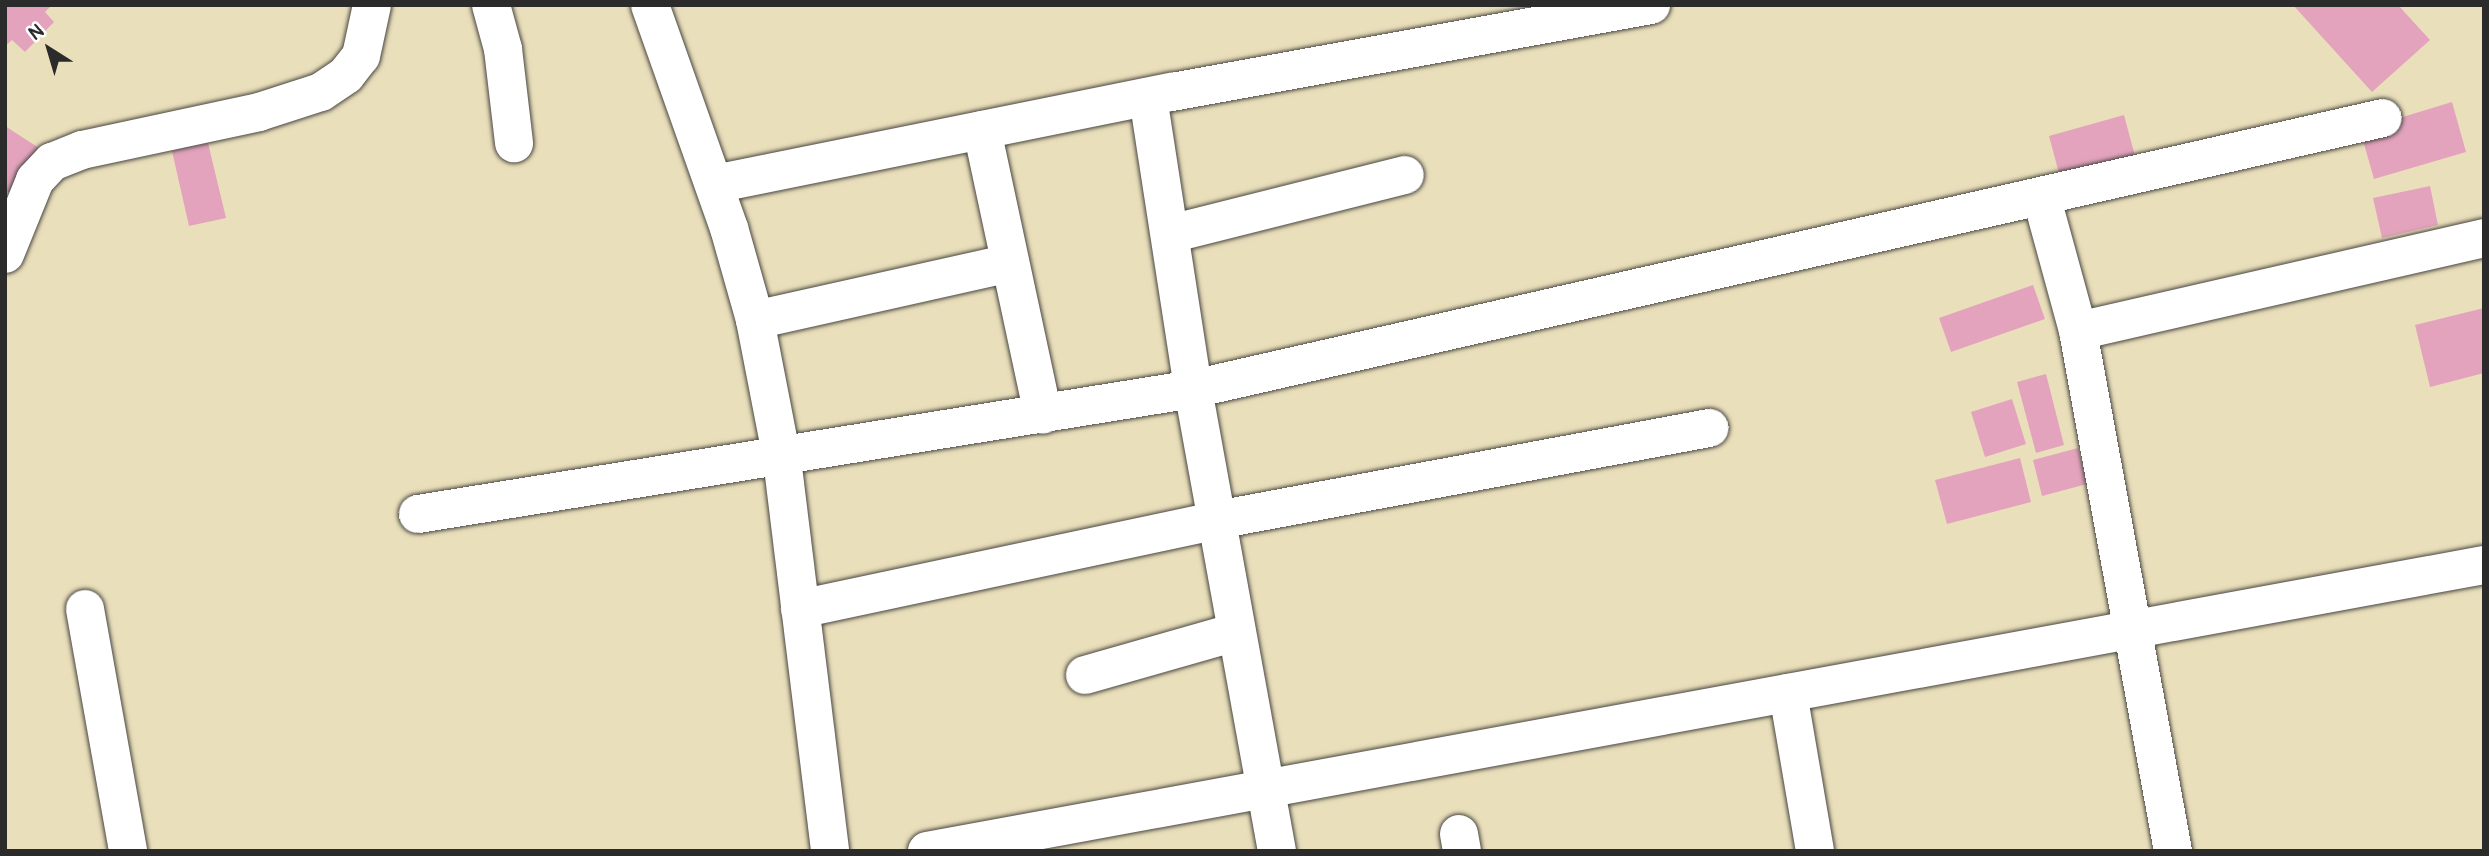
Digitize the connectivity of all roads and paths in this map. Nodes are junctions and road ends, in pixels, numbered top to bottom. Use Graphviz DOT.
graph roads {
  1 [pos="341,5"];
  2 [pos="372,5"];
  3 [pos="491,5"];
  4 [pos="650,5"];
  5 [pos="1651,5"];
  6 [pos="361,56"];
  7 [pos="1148,97"];
  8 [pos="2383,118"];
  9 [pos="982,130"];
  10 [pos="514,143"];
  11 [pos="1405,176"];
  12 [pos="714,184"];
  13 [pos="2042,199"];
  14 [pos="1170,234"];
  15 [pos="2484,238"];
  16 [pos="5,254"];
  17 [pos="1010,263"];
  18 [pos="755,320"];
  19 [pos="2078,331"];
  20 [pos="1193,389"];
  21 [pos="1043,415"];
  22 [pos="1709,428"];
  23 [pos="782,459"];
  24 [pos="418,514"];
  25 [pos="1217,520"];
  26 [pos="2484,565"];
  27 [pos="85,609"];
  28 [pos="800,609"];
  29 [pos="2133,630"];
  30 [pos="1236,632"];
  31 [pos="1085,674"];
  32 [pos="1788,693"];
  33 [pos="1265,788"];
  34 [pos="128,851"];
  35 [pos="830,851"];
  36 [pos="927,851"];
  37 [pos="1277,851"];
  38 [pos="1815,851"];
  39 [pos="2174,851"];
  1 -- 6 [label="street"];
  2 -- 6 [label="street"];
  3 -- 10 [label="street"];
  4 -- 12 [label="street"];
  5 -- 7 [label="street"];
  6 -- 16 [label="street"];
  7 -- 9 [label="street"];
  7 -- 14 [label="street"];
  8 -- 13 [label="street"];
  9 -- 12 [label="street"];
  9 -- 17 [label="street"];
  11 -- 14 [label="street"];
  12 -- 18 [label="street"];
  13 -- 19 [label="street"];
  13 -- 20 [label="street"];
  14 -- 20 [label="street"];
  15 -- 19 [label="street"];
  17 -- 18 [label="street"];
  17 -- 21 [label="street"];
  18 -- 23 [label="street"];
  19 -- 29 [label="street"];
  20 -- 21 [label="street"];
  20 -- 25 [label="street"];
  21 -- 23 [label="street"];
  22 -- 25 [label="street"];
  23 -- 24 [label="street"];
  23 -- 28 [label="street"];
  25 -- 28 [label="street"];
  25 -- 30 [label="street"];
  26 -- 29 [label="street"];
  27 -- 34 [label="street"];
  28 -- 35 [label="street"];
  29 -- 32 [label="street"];
  29 -- 39 [label="street"];
  30 -- 31 [label="street"];
  30 -- 33 [label="street"];
  32 -- 33 [label="street"];
  32 -- 38 [label="street"];
  33 -- 36 [label="street"];
  33 -- 37 [label="street"];
}
